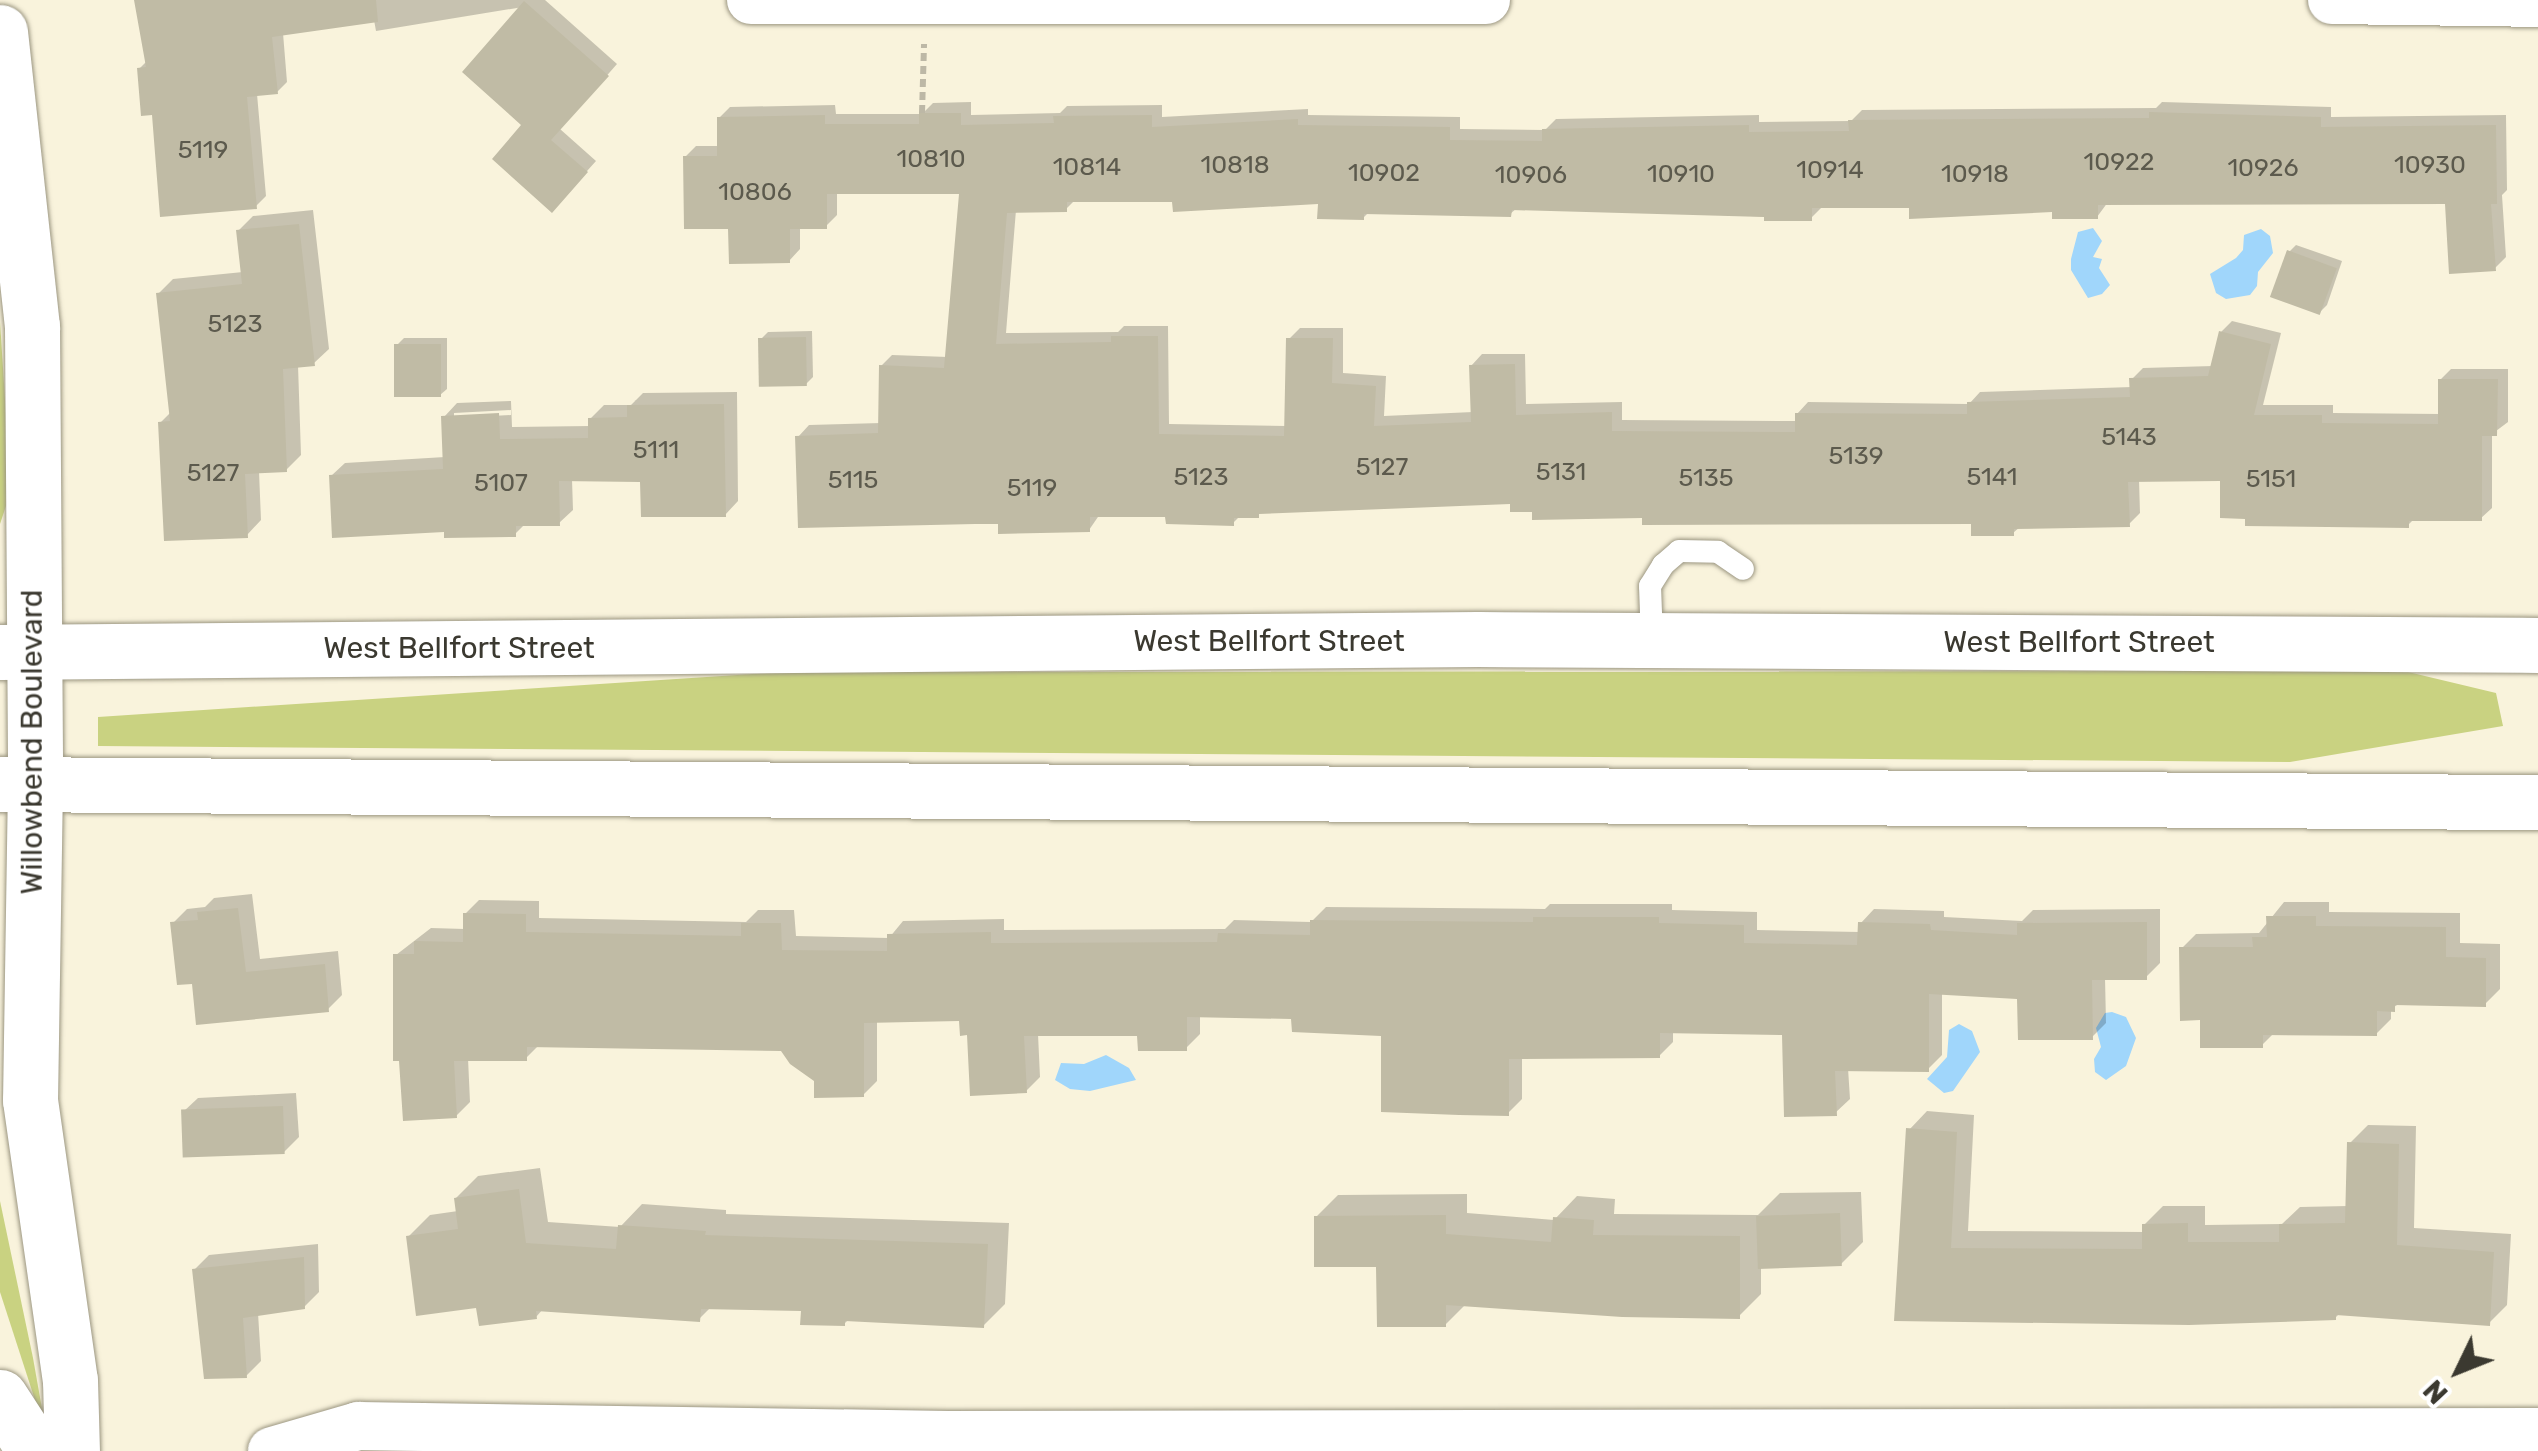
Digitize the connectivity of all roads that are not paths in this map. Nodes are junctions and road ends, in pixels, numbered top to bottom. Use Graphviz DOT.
graph roads {
  1 [pos="751,0"];
  2 [pos="1486,0"];
  3 [pos="2332,0"];
  4 [pos="1312,1"];
  5 [pos="925,2"];
  6 [pos="2538,3"];
  7 [pos="0,32"];
  8 [pos="1743,569"];
  9 [pos="1652,640"];
  10 [pos="2538,645"];
  11 [pos="16,651"];
  12 [pos="18,784"];
  13 [pos="2538,802"];
  14 [pos="0,1398"];
  15 [pos="2538,1432"];
  16 [pos="948,1443"];
  17 [pos="1824,1443"];
  18 [pos="35,1451"];
  19 [pos="72,1451"];
  20 [pos="272,1451"];
  1 -- 5 [label="street"];
  2 -- 4 [label="street"];
  3 -- 6 [label="street"];
  4 -- 5 [label="street"];
  7 -- 11 [label="main road, Willowbend Boulevard"];
  8 -- 9 [label="lane"];
  9 -- 10 [label="main road, West Bellfort Street"];
  9 -- 11 [label="main road, West Bellfort Street"];
  11 -- 12 [label="main road, Willowbend Boulevard"];
  12 -- 13 [label="main road"];
  12 -- 19 [label="main road, Willowbend Boulevard"];
  14 -- 18 [label="main road"];
  15 -- 17 [label="street"];
  16 -- 17 [label="street"];
  16 -- 20 [label="street"];
}
